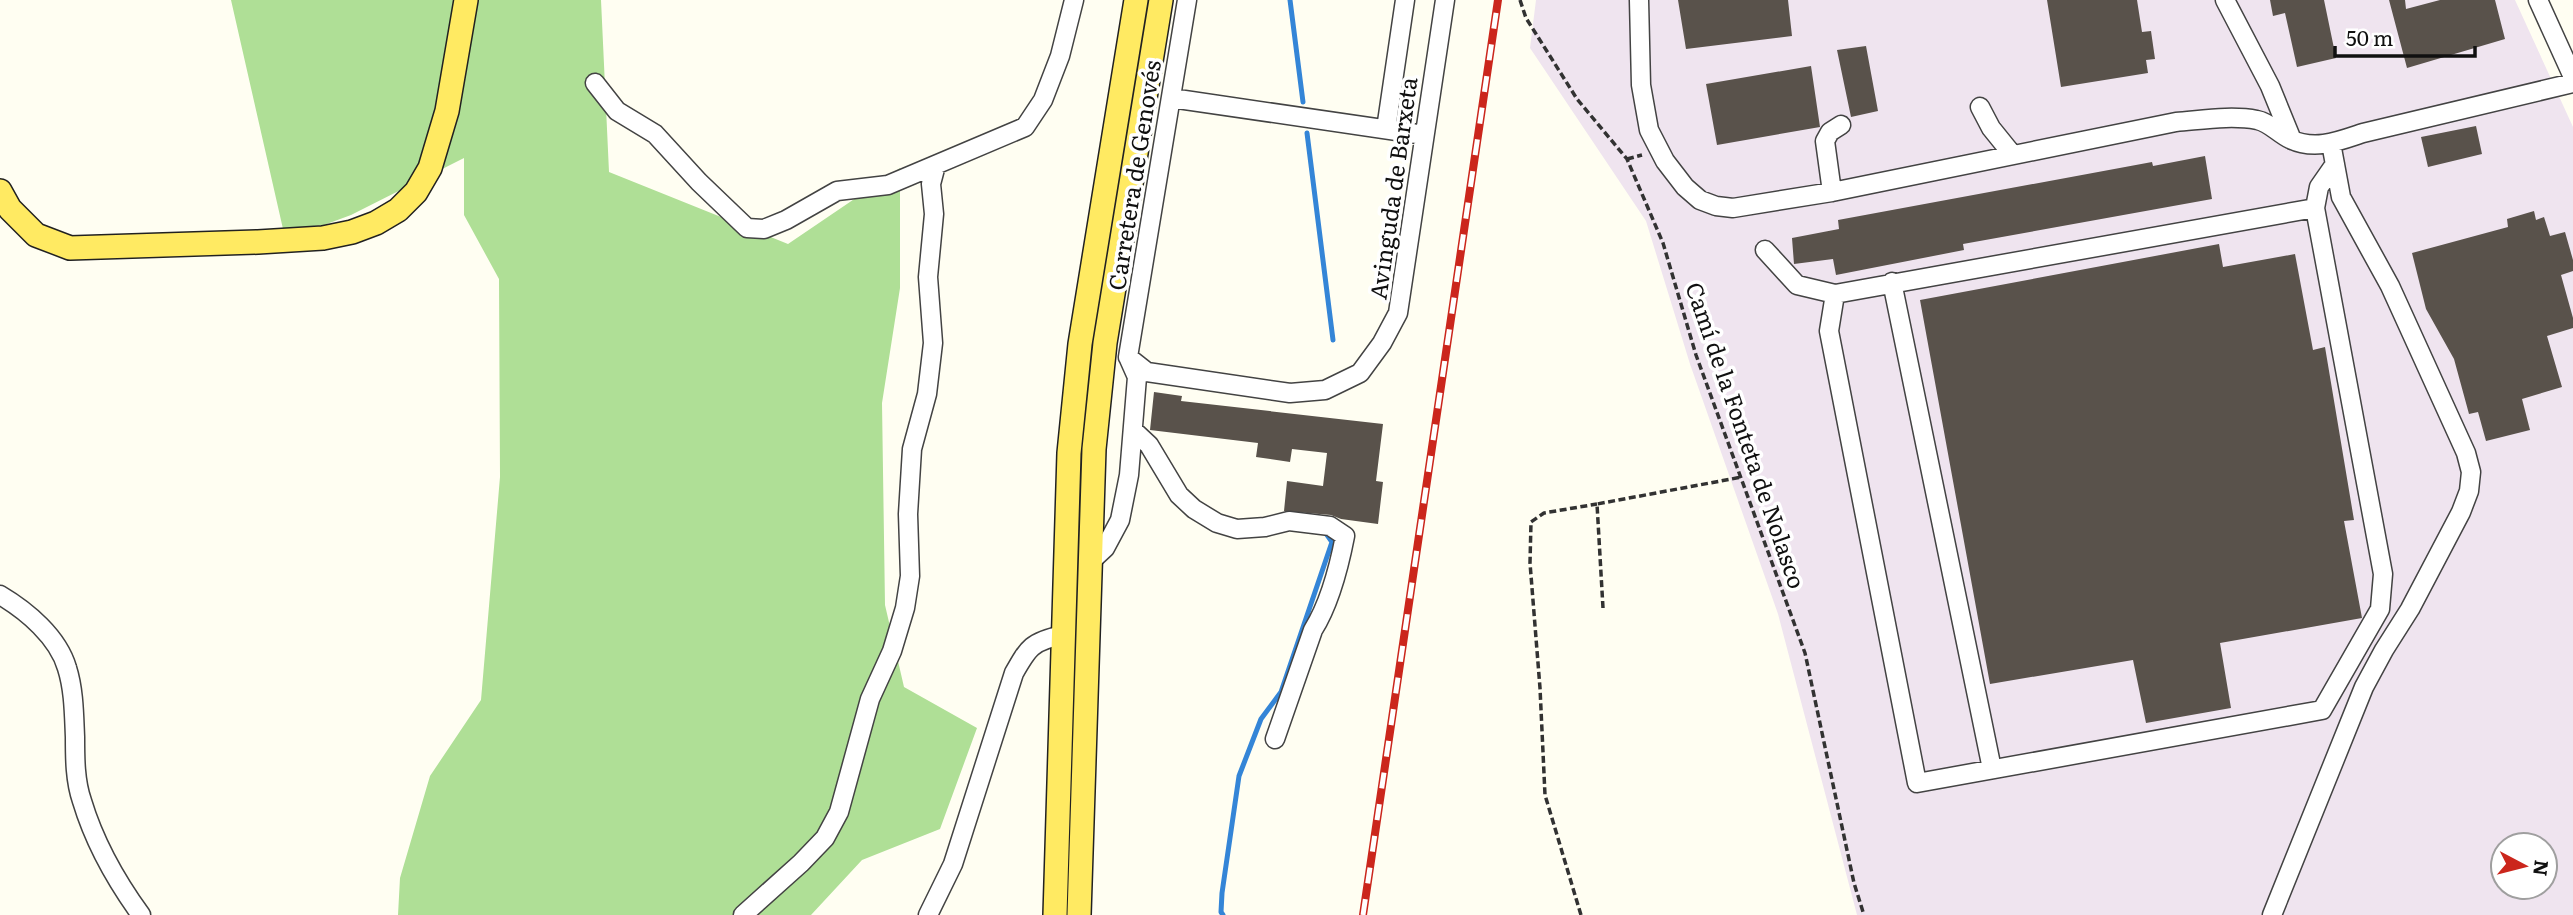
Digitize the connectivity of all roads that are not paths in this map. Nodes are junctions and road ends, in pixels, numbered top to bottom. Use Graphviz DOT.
graph roads {
  1 [pos="467,0"];
  2 [pos="1074,0"];
  3 [pos="1136,0"];
  4 [pos="1161,0"];
  5 [pos="1187,0"];
  6 [pos="1405,0"];
  7 [pos="1445,0"];
  8 [pos="1639,0"];
  9 [pos="2225,0"];
  10 [pos="2538,0"];
  11 [pos="2573,77"];
  12 [pos="595,83"];
  13 [pos="2573,83"];
  14 [pos="1171,98"];
  15 [pos="1980,107"];
  16 [pos="1841,125"];
  17 [pos="1386,129"];
  18 [pos="1424,135"];
  19 [pos="2291,140"];
  20 [pos="2331,144"];
  21 [pos="2012,154"];
  22 [pos="2335,164"];
  23 [pos="936,165"];
  24 [pos="0,191"];
  25 [pos="1832,192"];
  26 [pos="2315,208"];
  27 [pos="1765,250"];
  28 [pos="1892,282"];
  29 [pos="1835,294"];
  30 [pos="1105,343"];
  31 [pos="1128,358"];
  32 [pos="1133,430"];
  33 [pos="1090,562"];
  34 [pos="0,595"];
  35 [pos="1063,635"];
  36 [pos="1275,739"];
  37 [pos="1992,769"];
  38 [pos="141,915"];
  39 [pos="743,915"];
  40 [pos="928,915"];
  41 [pos="1055,915"];
  42 [pos="1079,915"];
  43 [pos="2272,915"];
  1 -- 24 [label="main road"];
  2 -- 23 [label="street"];
  3 -- 35 [label="main road"];
  4 -- 30 [label="main road"];
  5 -- 14 [label="street, Carretera de Genovés"];
  6 -- 17 [label="street"];
  7 -- 18 [label="street, Avinguda de Barxeta"];
  8 -- 25 [label="street"];
  9 -- 19 [label="street"];
  10 -- 11 [label="street"];
  12 -- 23 [label="street"];
  13 -- 20 [label="street"];
  14 -- 17 [label="street"];
  14 -- 31 [label="street, Carretera de Genovés"];
  15 -- 21 [label="street"];
  16 -- 25 [label="street"];
  17 -- 18 [label="street"];
  18 -- 31 [label="street, Avinguda de Barxeta"];
  19 -- 20 [label="street"];
  19 -- 21 [label="street"];
  20 -- 22 [label="street"];
  21 -- 25 [label="street"];
  22 -- 26 [label="street"];
  22 -- 43 [label="street"];
  23 -- 39 [label="street"];
  26 -- 28 [label="street"];
  26 -- 37 [label="street"];
  27 -- 29 [label="street"];
  28 -- 29 [label="street"];
  28 -- 37 [label="street"];
  29 -- 37 [label="street"];
  30 -- 31 [label="street"];
  30 -- 33 [label="main road"];
  31 -- 32 [label="street, Carretera de Genovés"];
  32 -- 33 [label="street, Carretera de Genovés"];
  32 -- 36 [label="street"];
  33 -- 42 [label="main road"];
  34 -- 38 [label="street"];
  35 -- 40 [label="street"];
  35 -- 41 [label="main road"];
}
